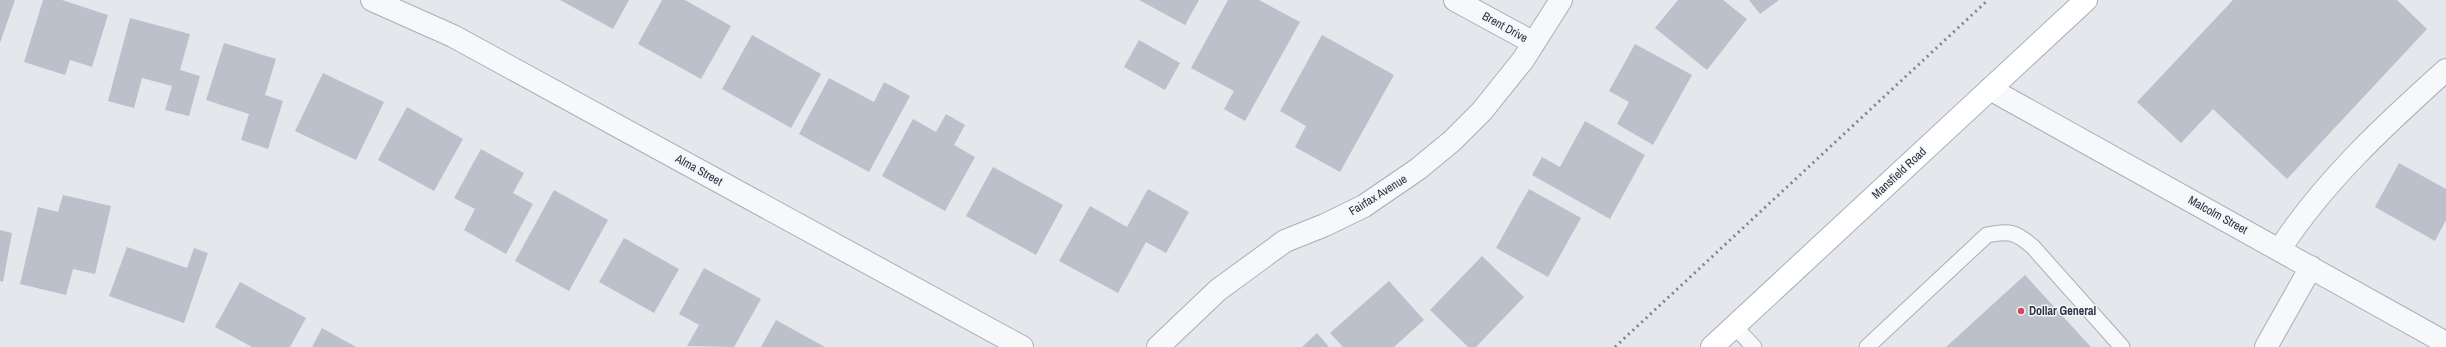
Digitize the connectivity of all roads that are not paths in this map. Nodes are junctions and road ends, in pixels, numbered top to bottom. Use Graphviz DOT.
graph roads {
  1 [pos="372,0"];
  2 [pos="1455,0"];
  3 [pos="1561,0"];
  4 [pos="2086,0"];
  5 [pos="1534,43"];
  6 [pos="2446,70"];
  7 [pos="1990,89"];
  8 [pos="2280,249"];
  9 [pos="2311,267"];
  10 [pos="1734,326"];
  11 [pos="2446,343"];
  12 [pos="1022,347"];
  13 [pos="1158,347"];
  14 [pos="1712,347"];
  15 [pos="1754,347"];
  16 [pos="1867,347"];
  17 [pos="2122,347"];
  18 [pos="2266,347"];
  1 -- 12 [label="street, Alma Street"];
  2 -- 5 [label="street, Brent Drive"];
  3 -- 5 [label="street, Fairfax Avenue"];
  4 -- 7 [label="main road, Mansfield Road"];
  5 -- 13 [label="street, Fairfax Avenue"];
  6 -- 8 [label="street"];
  7 -- 8 [label="street, Malcolm Street"];
  7 -- 10 [label="main road, Mansfield Road"];
  8 -- 9 [label="street, Malcolm Street"];
  9 -- 11 [label="street, Malcolm Street"];
  9 -- 18 [label="street"];
  10 -- 14 [label="main road, Mansfield Road"];
  10 -- 15 [label="lane"];
  16 -- 17 [label="lane"];
}
